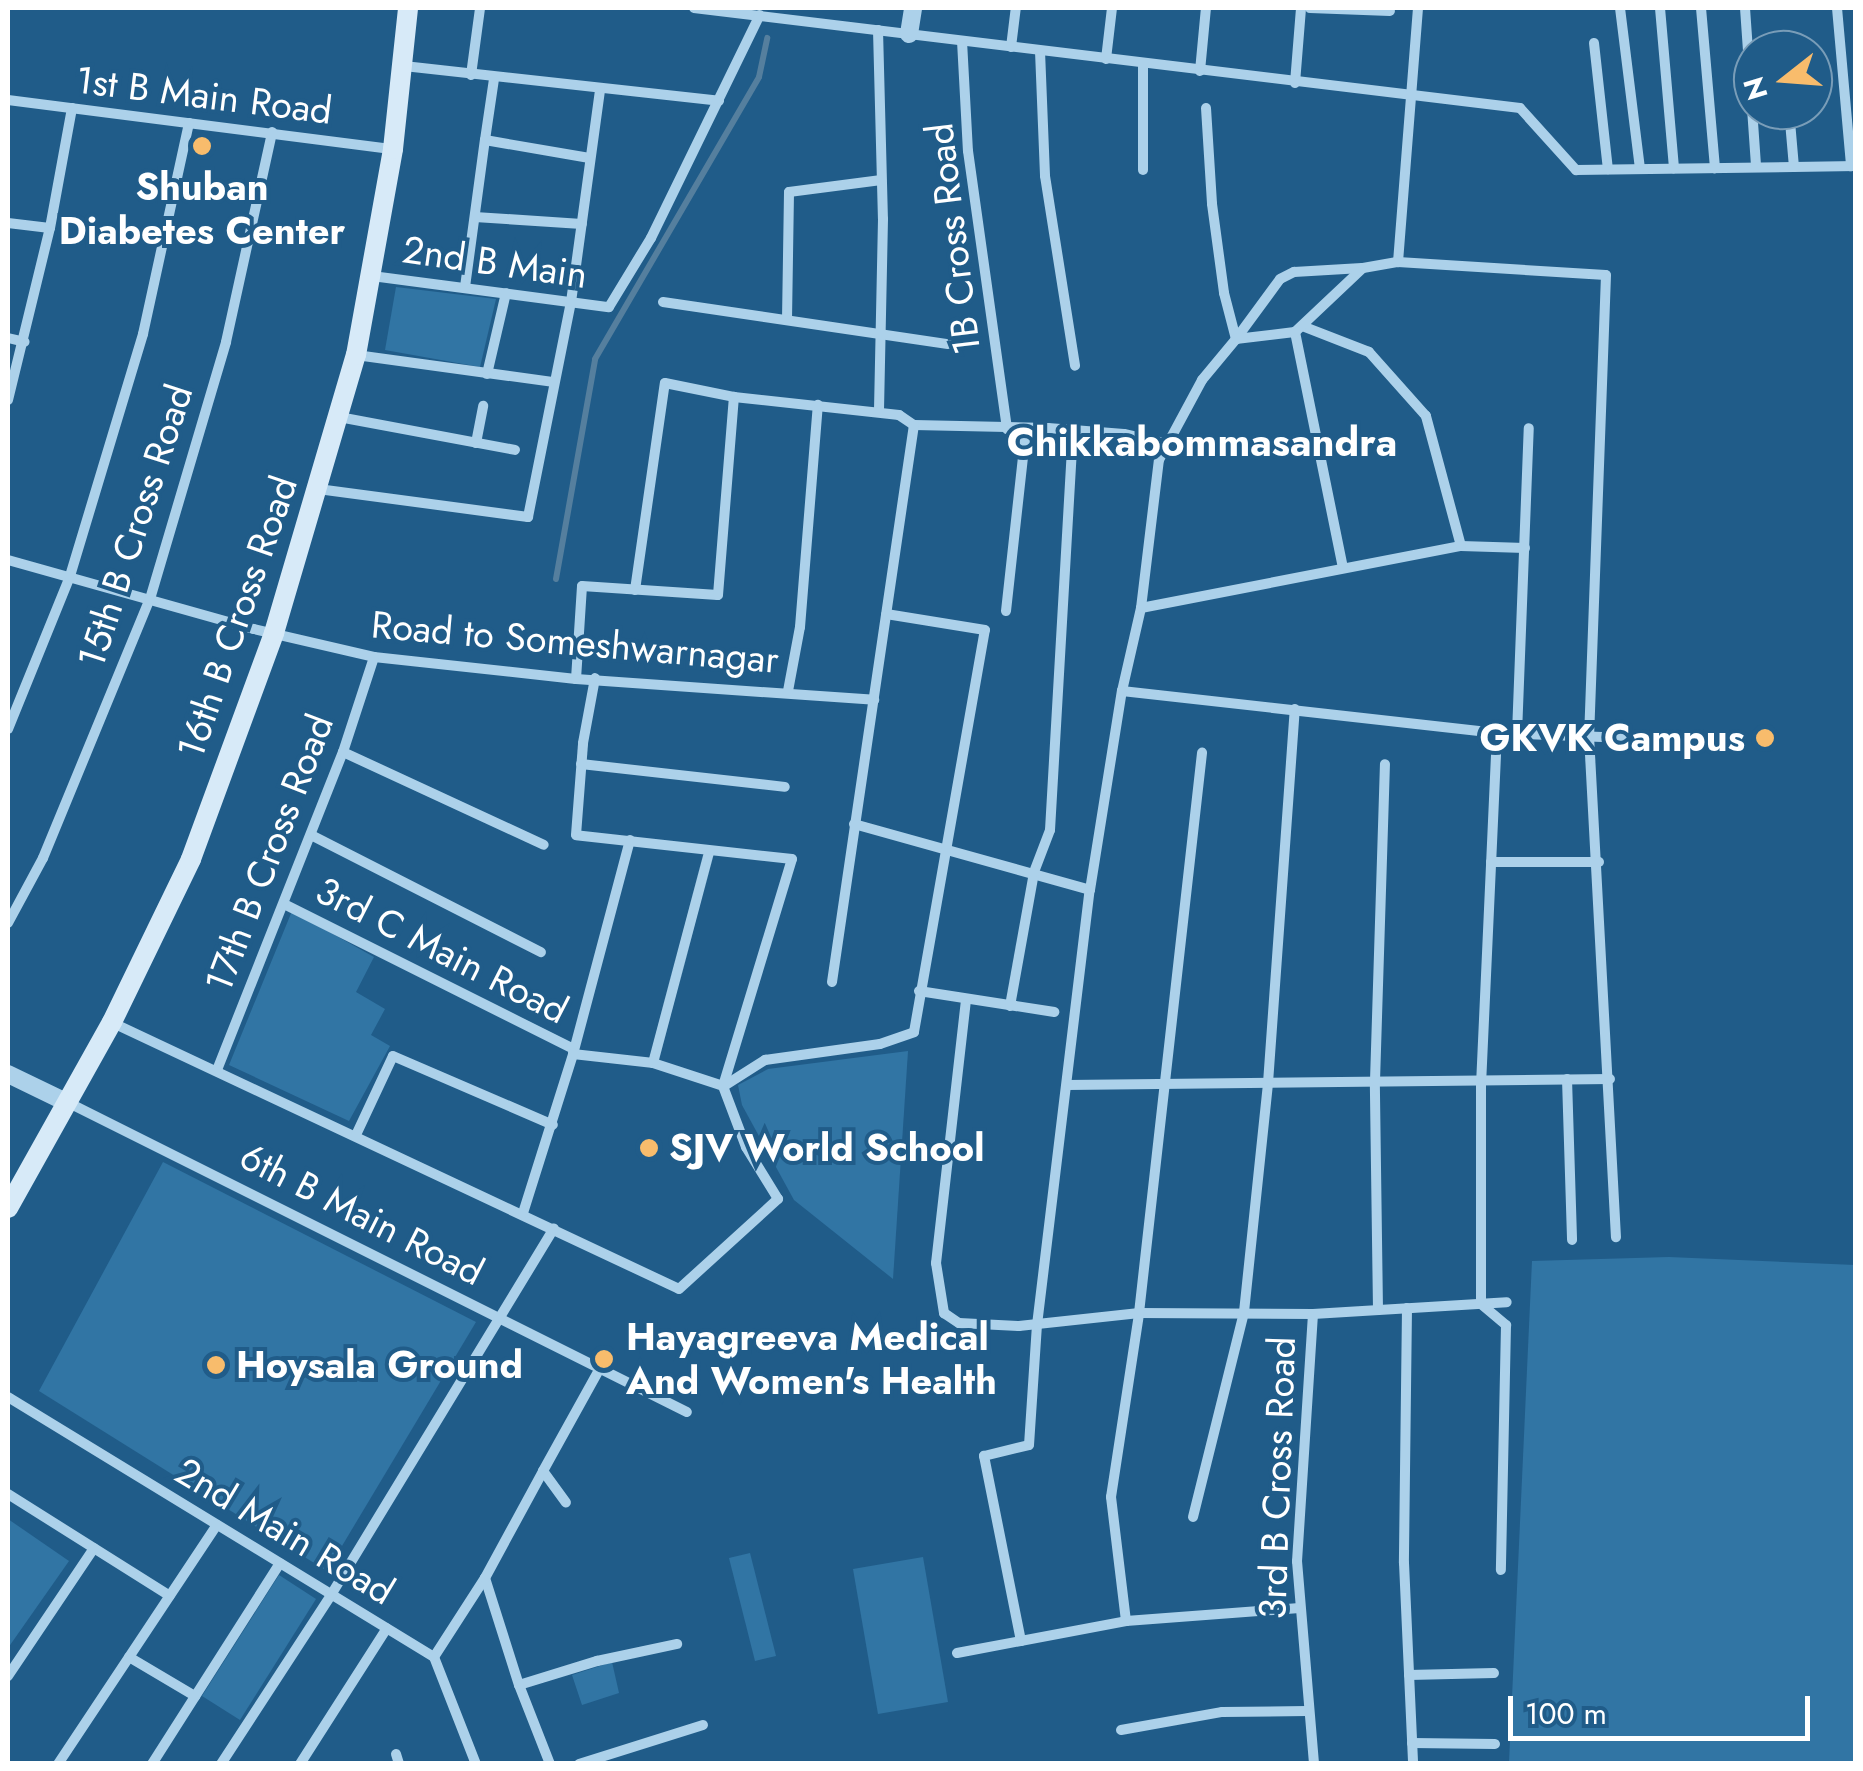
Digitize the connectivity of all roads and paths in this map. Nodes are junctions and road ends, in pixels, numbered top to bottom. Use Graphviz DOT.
graph roads {
  1 [pos="408,8"];
  2 [pos="480,8"];
  3 [pos="694,8"];
  4 [pos="912,8"];
  5 [pos="1016,8"];
  6 [pos="1112,8"];
  7 [pos="1206,8"];
  8 [pos="1301,8"];
  9 [pos="1310,8"];
  10 [pos="1418,8"];
  11 [pos="1620,8"];
  12 [pos="1660,8"];
  13 [pos="1701,8"];
  14 [pos="1745,8"];
  15 [pos="1837,8"];
  16 [pos="1390,11"];
  17 [pos="782,12"];
  18 [pos="760,15"];
  19 [pos="878,30"];
  20 [pos="909,34"];
  21 [pos="962,40"];
  22 [pos="1594,43"];
  23 [pos="1011,47"];
  24 [pos="1040,51"];
  25 [pos="1106,59"];
  26 [pos="1144,64"];
  27 [pos="404,66"];
  28 [pos="1200,71"];
  29 [pos="472,75"];
  30 [pos="494,78"];
  31 [pos="1295,83"];
  32 [pos="600,90"];
  33 [pos="1409,96"];
  34 [pos="8,100"];
  35 [pos="719,101"];
  36 [pos="72,108"];
  37 [pos="1206,108"];
  38 [pos="189,122"];
  39 [pos="1791,130"];
  40 [pos="272,132"];
  41 [pos="485,140"];
  42 [pos="393,150"];
  43 [pos="590,158"];
  44 [pos="1854,166"];
  45 [pos="1756,167"];
  46 [pos="1794,167"];
  47 [pos="1674,168"];
  48 [pos="1715,168"];
  49 [pos="1608,169"];
  50 [pos="1640,169"];
  51 [pos="1143,170"];
  52 [pos="880,180"];
  53 [pos="474,216"];
  54 [pos="8,223"];
  55 [pos="582,224"];
  56 [pos="50,228"];
  57 [pos="1398,262"];
  58 [pos="1363,268"];
  59 [pos="372,276"];
  60 [pos="466,287"];
  61 [pos="506,293"];
  62 [pos="571,302"];
  63 [pos="664,302"];
  64 [pos="787,320"];
  65 [pos="1298,329"];
  66 [pos="881,334"];
  67 [pos="8,338"];
  68 [pos="1236,339"];
  69 [pos="25,342"];
  70 [pos="948,344"];
  71 [pos="356,355"];
  72 [pos="1075,366"];
  73 [pos="487,374"];
  74 [pos="554,382"];
  75 [pos="734,396"];
  76 [pos="8,400"];
  77 [pos="818,405"];
  78 [pos="483,406"];
  79 [pos="879,412"];
  80 [pos="339,417"];
  81 [pos="914,425"];
  82 [pos="1529,428"];
  83 [pos="1006,429"];
  84 [pos="1026,429"];
  85 [pos="1073,430"];
  86 [pos="476,443"];
  87 [pos="1168,444"];
  88 [pos="516,450"];
  89 [pos="318,489"];
  90 [pos="1461,546"];
  91 [pos="1524,548"];
  92 [pos="8,560"];
  93 [pos="1342,567"];
  94 [pos="70,576"];
  95 [pos="635,590"];
  96 [pos="150,599"];
  97 [pos="1141,608"];
  98 [pos="1006,611"];
  99 [pos="886,614"];
  100 [pos="274,632"];
  101 [pos="374,658"];
  102 [pos="596,678"];
  103 [pos="576,679"];
  104 [pos="788,691"];
  105 [pos="1122,691"];
  106 [pos="874,700"];
  107 [pos="1294,709"];
  108 [pos="8,729"];
  109 [pos="1497,733"];
  110 [pos="1518,734"];
  111 [pos="1589,736"];
  112 [pos="1628,738"];
  113 [pos="343,752"];
  114 [pos="1202,753"];
  115 [pos="581,764"];
  116 [pos="1384,764"];
  117 [pos="785,787"];
  118 [pos="854,824"];
  119 [pos="311,834"];
  120 [pos="630,840"];
  121 [pos="544,845"];
  122 [pos="945,847"];
  123 [pos="709,852"];
  124 [pos="1491,862"];
  125 [pos="1599,862"];
  126 [pos="1034,872"];
  127 [pos="1090,890"];
  128 [pos="284,904"];
  129 [pos="8,923"];
  130 [pos="542,952"];
  131 [pos="832,982"];
  132 [pos="919,991"];
  133 [pos="966,1000"];
  134 [pos="1010,1006"];
  135 [pos="1054,1012"];
  136 [pos="112,1022"];
  137 [pos="574,1052"];
  138 [pos="653,1063"];
  139 [pos="217,1070"];
  140 [pos="8,1074"];
  141 [pos="1567,1079"];
  142 [pos="1610,1079"];
  143 [pos="1481,1080"];
  144 [pos="1375,1082"];
  145 [pos="1268,1083"];
  146 [pos="1166,1084"];
  147 [pos="1067,1085"];
  148 [pos="723,1086"];
  149 [pos="66,1102"];
  150 [pos="553,1125"];
  151 [pos="356,1135"];
  152 [pos="8,1208"];
  153 [pos="530,1216"];
  154 [pos="554,1228"];
  155 [pos="1616,1238"];
  156 [pos="1572,1240"];
  157 [pos="1507,1302"];
  158 [pos="1481,1304"];
  159 [pos="1406,1308"];
  160 [pos="1378,1310"];
  161 [pos="1139,1312"];
  162 [pos="1244,1312"];
  163 [pos="1313,1314"];
  164 [pos="498,1321"];
  165 [pos="1037,1325"];
  166 [pos="599,1370"];
  167 [pos="8,1397"];
  168 [pos="687,1412"];
  169 [pos="542,1471"];
  170 [pos="8,1494"];
  171 [pos="566,1503"];
  172 [pos="1193,1517"];
  173 [pos="217,1524"];
  174 [pos="94,1548"];
  175 [pos="280,1563"];
  176 [pos="1501,1570"];
  177 [pos="485,1578"];
  178 [pos="332,1595"];
  179 [pos="170,1596"];
  180 [pos="1300,1608"];
  181 [pos="1126,1621"];
  182 [pos="387,1628"];
  183 [pos="1021,1641"];
  184 [pos="677,1644"];
  185 [pos="957,1653"];
  186 [pos="129,1657"];
  187 [pos="434,1658"];
  188 [pos="1494,1672"];
  189 [pos="1409,1675"];
  190 [pos="8,1676"];
  191 [pos="519,1685"];
  192 [pos="195,1696"];
  193 [pos="1307,1711"];
  194 [pos="703,1725"];
  195 [pos="1121,1730"];
  196 [pos="1412,1743"];
  197 [pos="1495,1744"];
  198 [pos="58,1764"];
  199 [pos="152,1764"];
  200 [pos="221,1764"];
  201 [pos="300,1764"];
  202 [pos="476,1764"];
  203 [pos="550,1764"];
  204 [pos="580,1764"];
  205 [pos="1314,1764"];
  206 [pos="1413,1764"];
  1 -- 27 [label="main road, 16th B Cross Road"];
  2 -- 29 [label="street"];
  3 -- 18 [label="street"];
  4 -- 20 [label="street"];
  5 -- 23 [label="street"];
  6 -- 25 [label="street"];
  7 -- 28 [label="street"];
  8 -- 31 [label="street"];
  9 -- 16 [label="street"];
  10 -- 33 [label="street"];
  11 -- 50 [label="street"];
  12 -- 47 [label="street"];
  13 -- 48 [label="street"];
  14 -- 45 [label="street"];
  15 -- 44 [label="street"];
  17 -- 18 [label="street"];
  17 -- 19 [label="street"];
  18 -- 35 [label="street"];
  19 -- 20 [label="street"];
  19 -- 52 [label="street"];
  20 -- 21 [label="street"];
  21 -- 23 [label="street"];
  21 -- 83 [label="street, 1B Cross Road"];
  22 -- 49 [label="street"];
  23 -- 24 [label="street"];
  24 -- 25 [label="street"];
  24 -- 72 [label="street"];
  25 -- 26 [label="street"];
  26 -- 28 [label="street"];
  26 -- 51 [label="street"];
  27 -- 29 [label="street"];
  27 -- 42 [label="main road, 16th B Cross Road"];
  28 -- 31 [label="street"];
  29 -- 30 [label="street"];
  30 -- 32 [label="street"];
  30 -- 41 [label="street"];
  31 -- 33 [label="street"];
  32 -- 35 [label="street"];
  32 -- 43 [label="street"];
  33 -- 49 [label="street"];
  33 -- 57 [label="street"];
  34 -- 36 [label="street, 1st B Main Road"];
  35 -- 62 [label="street, 2nd B Main"];
  36 -- 38 [label="street, 1st B Main Road"];
  36 -- 56 [label="street"];
  37 -- 68 [label="street"];
  38 -- 40 [label="street, 1st B Main Road"];
  38 -- 94 [label="street"];
  39 -- 46 [label="street"];
  40 -- 42 [label="street, 1st B Main Road"];
  40 -- 96 [label="street, 15th B Cross Road"];
  41 -- 43 [label="street"];
  41 -- 53 [label="street"];
  42 -- 59 [label="main road, 16th B Cross Road"];
  43 -- 55 [label="street"];
  44 -- 46 [label="street"];
  45 -- 46 [label="street"];
  45 -- 48 [label="street"];
  47 -- 48 [label="street"];
  47 -- 50 [label="street"];
  49 -- 50 [label="street"];
  52 -- 64 [label="street"];
  52 -- 66 [label="street"];
  53 -- 55 [label="street"];
  53 -- 60 [label="street"];
  54 -- 56 [label="street"];
  55 -- 62 [label="street"];
  56 -- 69 [label="street"];
  57 -- 58 [label="street"];
  57 -- 111 [label="street"];
  58 -- 65 [label="street"];
  58 -- 68 [label="street"];
  59 -- 60 [label="street, 2nd B Main"];
  59 -- 71 [label="main road, 16th B Cross Road"];
  60 -- 61 [label="street, 2nd B Main"];
  61 -- 62 [label="street, 2nd B Main"];
  61 -- 73 [label="street"];
  62 -- 74 [label="street"];
  63 -- 64 [label="street"];
  64 -- 66 [label="street"];
  65 -- 68 [label="street"];
  65 -- 90 [label="street"];
  65 -- 93 [label="street"];
  66 -- 70 [label="street"];
  66 -- 79 [label="street"];
  67 -- 69 [label="street"];
  68 -- 87 [label="street"];
  69 -- 76 [label="street"];
  71 -- 73 [label="street"];
  71 -- 80 [label="main road, 16th B Cross Road"];
  73 -- 74 [label="street"];
  74 -- 89 [label="street"];
  75 -- 77 [label="street"];
  75 -- 95 [label="street"];
  75 -- 95 [label="street"];
  77 -- 79 [label="street"];
  77 -- 104 [label="street"];
  78 -- 86 [label="street"];
  79 -- 81 [label="street"];
  80 -- 86 [label="street"];
  80 -- 89 [label="main road, 16th B Cross Road"];
  81 -- 83 [label="street"];
  81 -- 99 [label="street"];
  82 -- 91 [label="street"];
  83 -- 84 [label="street"];
  84 -- 85 [label="street"];
  84 -- 98 [label="street"];
  85 -- 87 [label="street"];
  85 -- 126 [label="street"];
  86 -- 88 [label="street"];
  87 -- 97 [label="street"];
  89 -- 100 [label="main road, 16th B Cross Road"];
  90 -- 91 [label="street"];
  90 -- 93 [label="street"];
  91 -- 110 [label="street"];
  92 -- 94 [label="street, Road to Someshwarnagar"];
  93 -- 97 [label="street"];
  94 -- 96 [label="street, Road to Someshwarnagar"];
  94 -- 108 [label="street"];
  95 -- 103 [label="street"];
  96 -- 100 [label="street, Road to Someshwarnagar"];
  96 -- 129 [label="street, 15th B Cross Road"];
  97 -- 105 [label="street"];
  99 -- 106 [label="street"];
  99 -- 122 [label="street"];
  100 -- 101 [label="street, Road to Someshwarnagar"];
  100 -- 136 [label="main road, 16th B Cross Road"];
  101 -- 103 [label="street, Road to Someshwarnagar"];
  101 -- 113 [label="street, 17th B Cross Road"];
  102 -- 103 [label="street, Road to Someshwarnagar"];
  102 -- 104 [label="street, Road to Someshwarnagar"];
  102 -- 115 [label="street"];
  104 -- 106 [label="street, Road to Someshwarnagar"];
  105 -- 107 [label="street"];
  105 -- 127 [label="street"];
  106 -- 118 [label="street"];
  107 -- 109 [label="street"];
  107 -- 145 [label="street"];
  109 -- 110 [label="street"];
  109 -- 124 [label="street"];
  110 -- 111 [label="street"];
  111 -- 112 [label="street"];
  111 -- 125 [label="street"];
  113 -- 119 [label="street, 17th B Cross Road"];
  113 -- 121 [label="street"];
  114 -- 146 [label="street"];
  115 -- 117 [label="street"];
  115 -- 120 [label="street"];
  116 -- 144 [label="street"];
  118 -- 122 [label="street"];
  118 -- 131 [label="street"];
  119 -- 128 [label="street, 17th B Cross Road"];
  119 -- 130 [label="street"];
  120 -- 123 [label="street"];
  120 -- 137 [label="street"];
  122 -- 126 [label="street"];
  122 -- 132 [label="street"];
  123 -- 138 [label="street"];
  123 -- 148 [label="street"];
  124 -- 125 [label="street"];
  124 -- 143 [label="street"];
  125 -- 142 [label="street"];
  126 -- 127 [label="street"];
  126 -- 134 [label="street"];
  127 -- 147 [label="street"];
  128 -- 137 [label="street, 3rd C Main Road"];
  128 -- 139 [label="street, 17th B Cross Road"];
  132 -- 133 [label="street"];
  132 -- 148 [label="street"];
  133 -- 134 [label="street"];
  133 -- 165 [label="street"];
  134 -- 135 [label="street"];
  136 -- 139 [label="street"];
  136 -- 149 [label="main road, 16th B Cross Road"];
  137 -- 138 [label="street"];
  137 -- 150 [label="street"];
  138 -- 148 [label="street"];
  139 -- 151 [label="street"];
  140 -- 149 [label="street, 6th B Main Road"];
  141 -- 142 [label="street"];
  141 -- 143 [label="street"];
  141 -- 156 [label="street"];
  142 -- 155 [label="street"];
  143 -- 144 [label="street"];
  143 -- 158 [label="street"];
  144 -- 145 [label="street"];
  144 -- 160 [label="street"];
  145 -- 146 [label="street"];
  145 -- 162 [label="street"];
  146 -- 147 [label="street"];
  146 -- 161 [label="street"];
  147 -- 165 [label="street"];
  148 -- 154 [label="street"];
  149 -- 152 [label="main road, 16th B Cross Road"];
  149 -- 164 [label="street, 6th B Main Road"];
  150 -- 151 [label="street"];
  150 -- 153 [label="street"];
  151 -- 153 [label="street"];
  153 -- 154 [label="street"];
  154 -- 164 [label="street"];
  157 -- 158 [label="street"];
  158 -- 159 [label="street"];
  158 -- 176 [label="street"];
  159 -- 160 [label="street"];
  159 -- 189 [label="street"];
  160 -- 163 [label="street"];
  161 -- 162 [label="street"];
  161 -- 165 [label="street"];
  161 -- 181 [label="street"];
  162 -- 163 [label="street"];
  162 -- 172 [label="street"];
  163 -- 180 [label="street, 3rd B Cross Road"];
  164 -- 166 [label="street, 6th B Main Road"];
  164 -- 178 [label="street"];
  165 -- 183 [label="street"];
  166 -- 168 [label="street, 6th B Main Road"];
  166 -- 169 [label="street"];
  167 -- 173 [label="street, 2nd Main Road"];
  169 -- 171 [label="street"];
  169 -- 177 [label="street"];
  170 -- 174 [label="street"];
  173 -- 175 [label="street, 2nd Main Road"];
  173 -- 179 [label="street"];
  174 -- 179 [label="street"];
  174 -- 190 [label="street"];
  175 -- 178 [label="street, 2nd Main Road"];
  175 -- 192 [label="street"];
  177 -- 187 [label="street"];
  177 -- 191 [label="street"];
  178 -- 182 [label="street, 2nd Main Road"];
  178 -- 200 [label="street"];
  179 -- 186 [label="street"];
  180 -- 181 [label="street"];
  180 -- 193 [label="street, 3rd B Cross Road"];
  181 -- 183 [label="street"];
  182 -- 187 [label="street, 2nd Main Road"];
  182 -- 201 [label="street"];
  183 -- 185 [label="street"];
  184 -- 191 [label="street"];
  186 -- 192 [label="street"];
  186 -- 198 [label="street"];
  187 -- 202 [label="street"];
  188 -- 189 [label="street"];
  189 -- 196 [label="street"];
  191 -- 203 [label="street"];
  192 -- 199 [label="street"];
  193 -- 195 [label="street"];
  193 -- 205 [label="street, 3rd B Cross Road"];
  194 -- 204 [label="street"];
  196 -- 197 [label="street"];
  196 -- 206 [label="street"];
}
